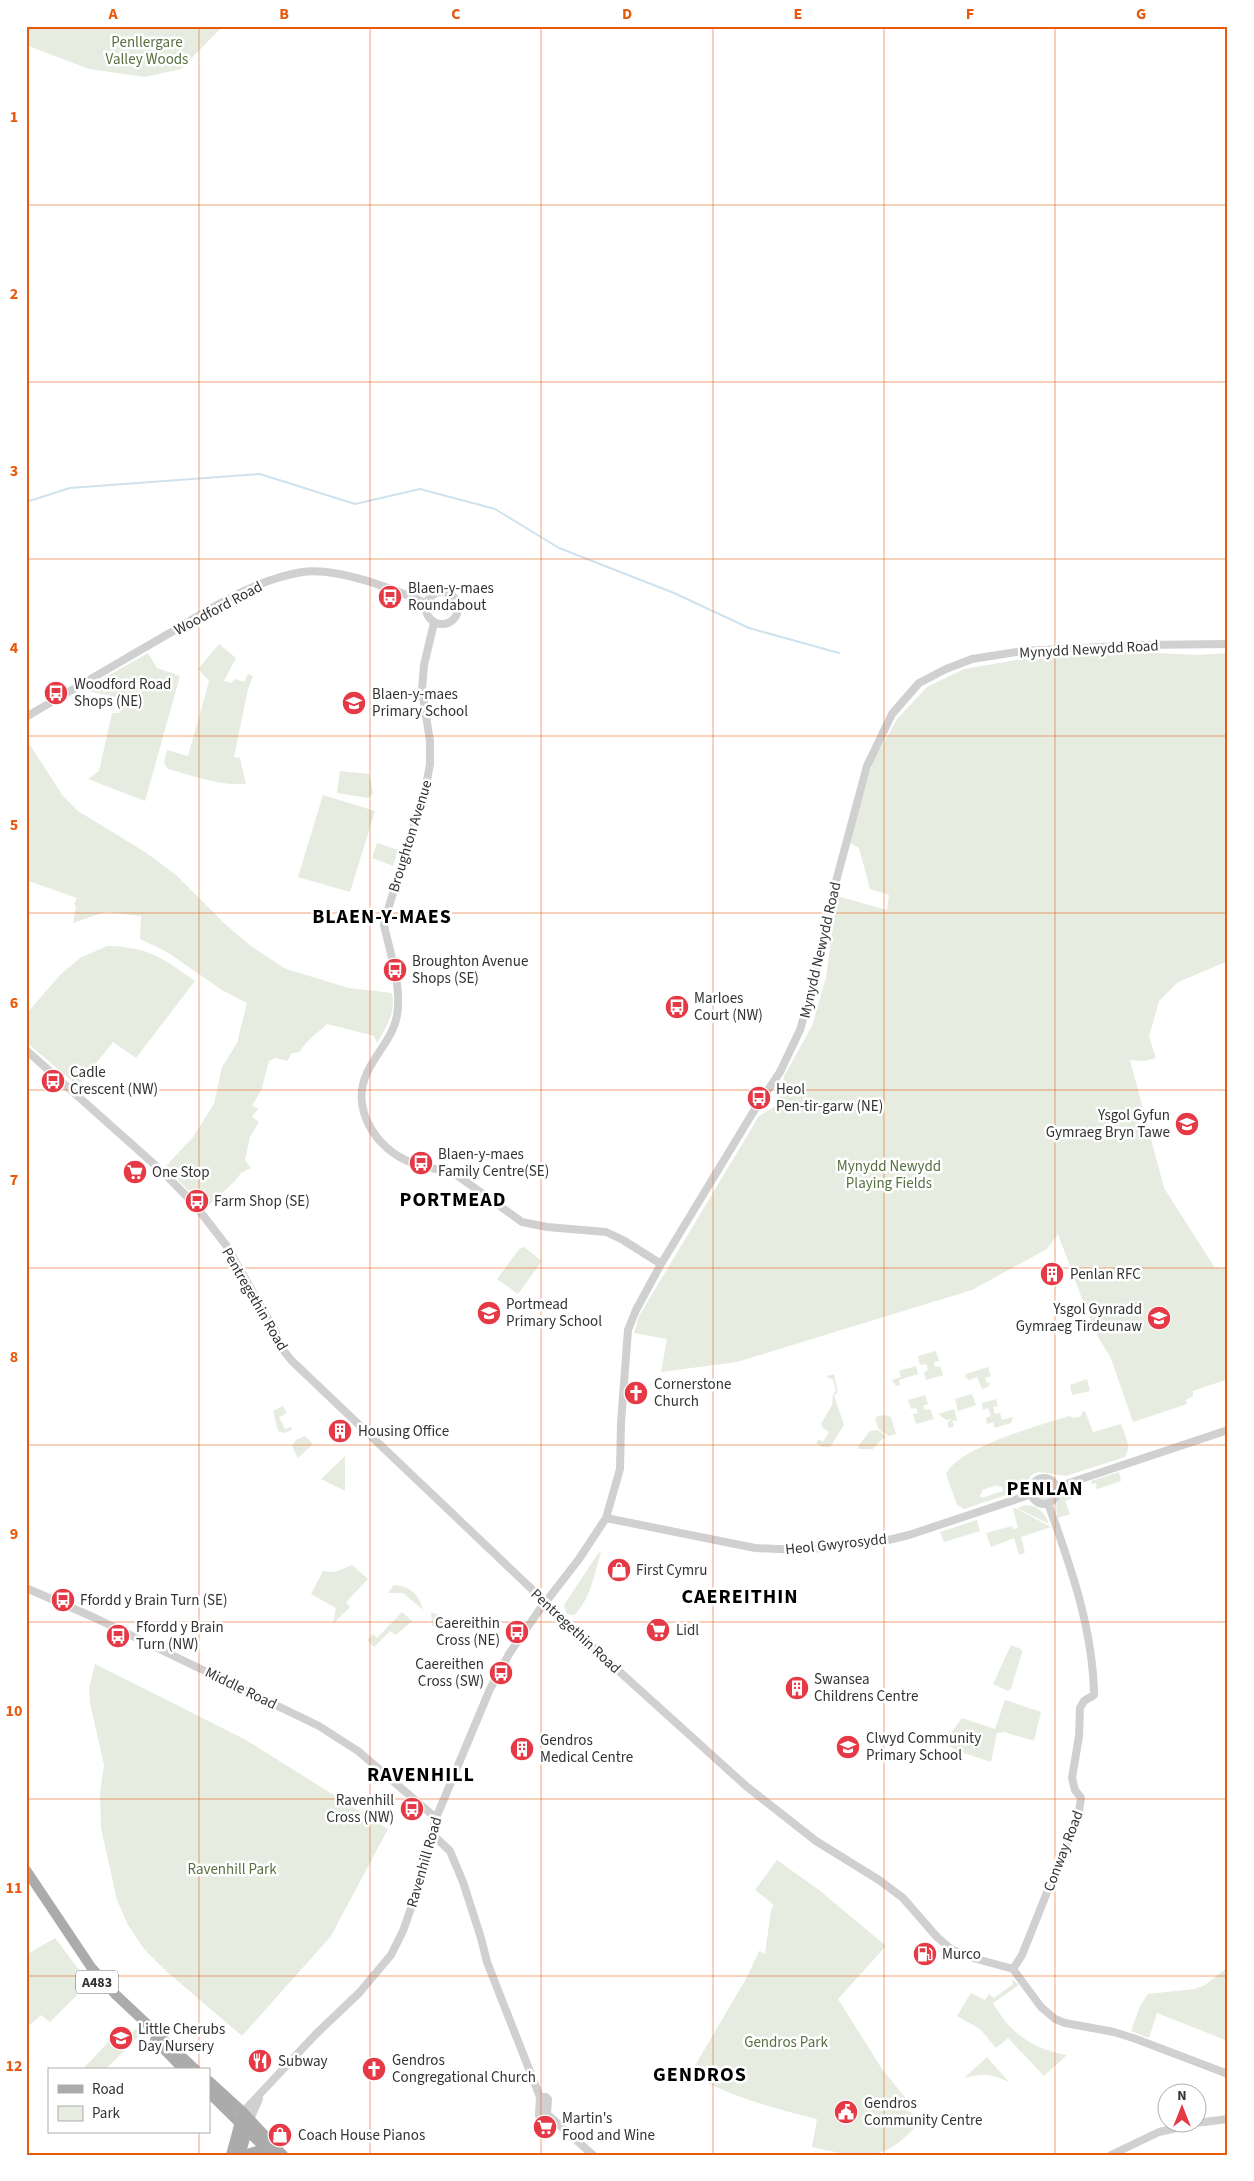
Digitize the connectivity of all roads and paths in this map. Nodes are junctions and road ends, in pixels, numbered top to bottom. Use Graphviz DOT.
graph roads {
  1 [pos="426,603"];
  2 [pos="434,623"];
  3 [pos="1228,644"];
  4 [pos="26,717"];
  5 [pos="26,1050"];
  6 [pos="661,1264"];
  7 [pos="1228,1430"];
  8 [pos="1057,1487"];
  9 [pos="1032,1494"];
  10 [pos="1048,1503"];
  11 [pos="606,1518"];
  12 [pos="26,1588"];
  13 [pos="546,1603"];
  14 [pos="436,1818"];
  15 [pos="432,1834"];
  16 [pos="26,1870"];
  17 [pos="26,1882"];
  18 [pos="1014,1969"];
  19 [pos="182,2068"];
  20 [pos="194,2068"];
  21 [pos="1228,2074"];
  22 [pos="210,2082"];
  23 [pos="210,2094"];
  24 [pos="1228,2119"];
  25 [pos="245,2121"];
  26 [pos="1206,2122"];
  27 [pos="1156,2133"];
  28 [pos="231,2155"];
  29 [pos="241,2155"];
  30 [pos="271,2155"];
  31 [pos="283,2155"];
  32 [pos="593,2155"];
  33 [pos="1111,2155"];
  1 -- 2 [label="street"];
  1 -- 2 [label="street"];
  1 -- 4 [label="street, Woodford Road"];
  2 -- 6 [label="street, Broughton Avenue"];
  3 -- 6 [label="street, Mynydd Newydd Road"];
  5 -- 13 [label="street, Pentregethin Road"];
  6 -- 11 [label="street, Mynydd Newydd Road"];
  7 -- 8 [label="street"];
  8 -- 9 [label="street"];
  8 -- 10 [label="street"];
  9 -- 10 [label="street"];
  9 -- 11 [label="street, Heol Gwyrosydd"];
  10 -- 18 [label="street, Conway Road"];
  11 -- 13 [label="street, Mynydd Newydd Road"];
  12 -- 14 [label="street, Middle Road"];
  13 -- 14 [label="street, Ravenhill Road"];
  13 -- 18 [label="street, Pentregethin Road"];
  14 -- 15 [label="street, Ravenhill Road"];
  15 -- 25 [label="street, Ravenhill Road"];
  15 -- 32 [label="street"];
  16 -- 20 [label="main road, A483"];
  17 -- 19 [label="main road, A483"];
  18 -- 21 [label="street"];
  22 -- 25 [label="main road"];
  23 -- 25 [label="main road"];
  24 -- 26 [label="street"];
  25 -- 28 [label="main road"];
  25 -- 29 [label="main road"];
  25 -- 30 [label="main road"];
  25 -- 31 [label="main road"];
  27 -- 33 [label="street"];
  29 -- 30 [label="main road"];
}
